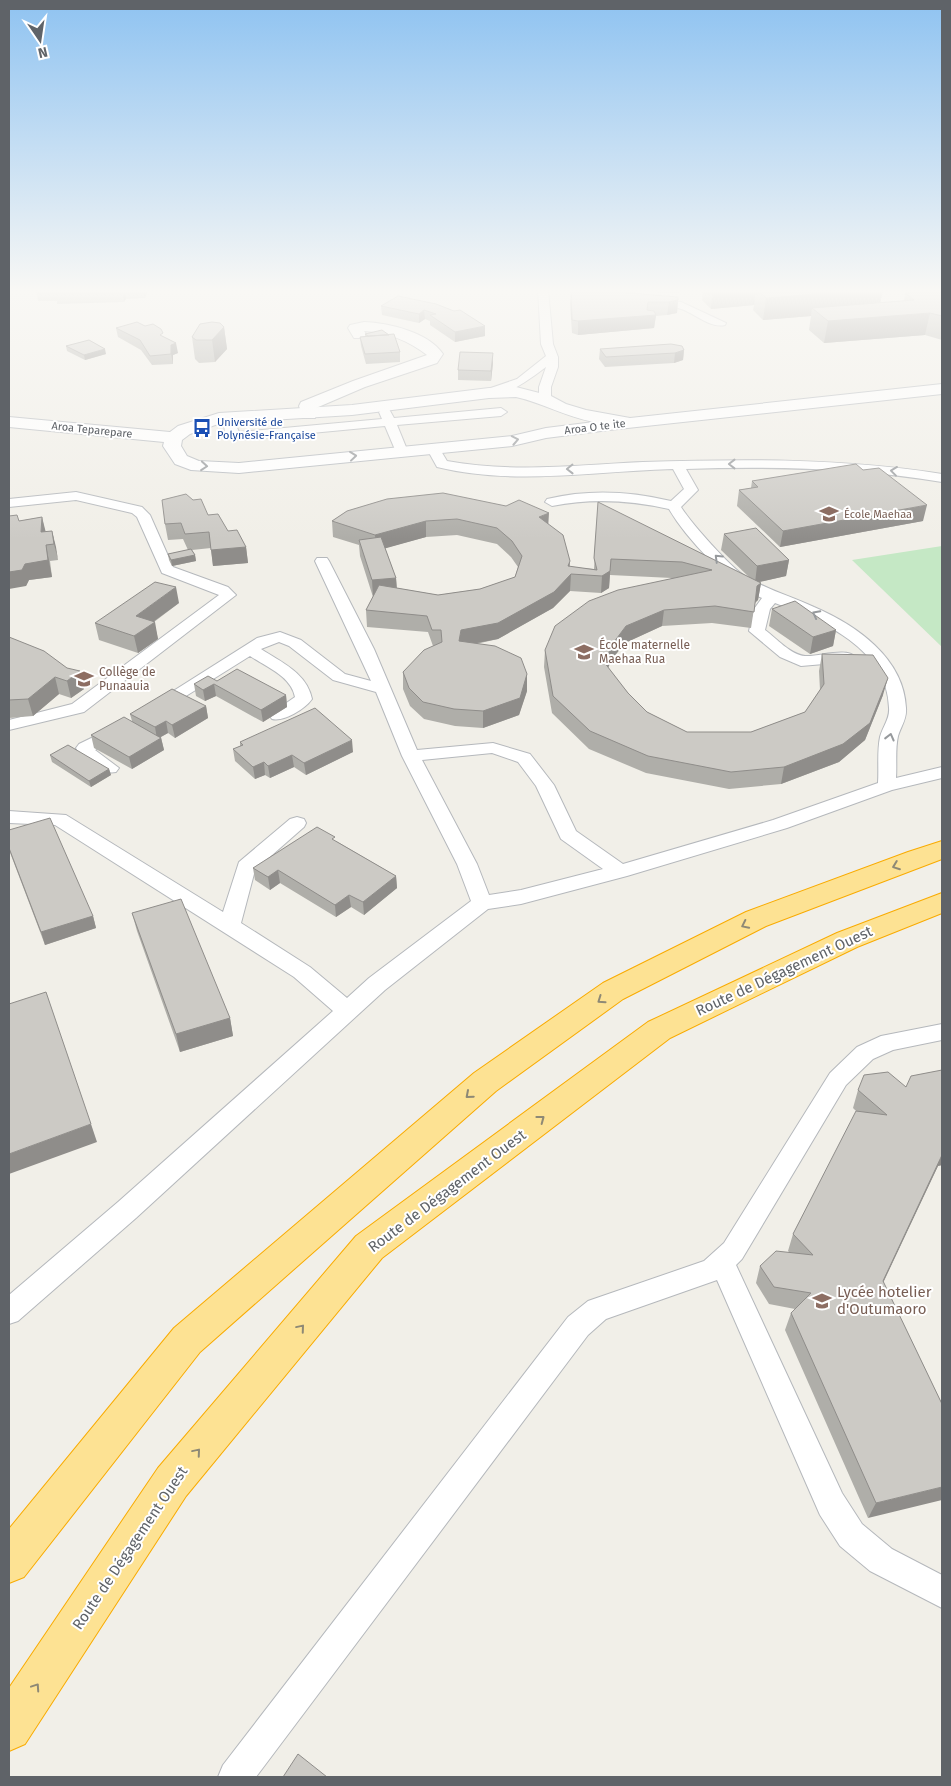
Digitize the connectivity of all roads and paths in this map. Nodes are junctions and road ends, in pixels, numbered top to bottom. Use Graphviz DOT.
graph roads {
  1 [pos="395,372"];
  2 [pos="532,372"];
  3 [pos="550,372"];
  4 [pos="942,389"];
  5 [pos="491,396"];
  6 [pos="552,404"];
  7 [pos="501,412"];
  8 [pos="309,414"];
  9 [pos="386,415"];
  10 [pos="9,422"];
  11 [pos="631,422"];
  12 [pos="230,424"];
  13 [pos="507,424"];
  14 [pos="546,433"];
  15 [pos="174,438"];
  16 [pos="433,448"];
  17 [pos="402,452"];
  18 [pos="676,465"];
  19 [pos="942,478"];
  20 [pos="552,502"];
  21 [pos="9,503"];
  22 [pos="674,506"];
  23 [pos="322,561"];
  24 [pos="771,597"];
  25 [pos="252,650"];
  26 [pos="871,650"];
  27 [pos="382,689"];
  28 [pos="278,715"];
  29 [pos="9,725"];
  30 [pos="411,756"];
  31 [pos="110,768"];
  32 [pos="942,773"];
  33 [pos="886,786"];
  34 [pos="9,817"];
  35 [pos="296,823"];
  36 [pos="942,850"];
  37 [pos="620,871"];
  38 [pos="942,902"];
  39 [pos="482,903"];
  40 [pos="230,926"];
  41 [pos="347,1010"];
  42 [pos="942,1032"];
  43 [pos="722,1262"];
  44 [pos="9,1312"];
  45 [pos="9,1562"];
  46 [pos="942,1592"];
  47 [pos="9,1728"];
  48 [pos="235,1777"];
  1 -- 8 [label="main road"];
  2 -- 5 [label="lane"];
  3 -- 6 [label="lane"];
  4 -- 11 [label="main road, Aroa O te ite"];
  5 -- 6 [label="main road"];
  5 -- 7 [label="lane"];
  5 -- 9 [label="main road"];
  6 -- 11 [label="main road"];
  6 -- 14 [label="main road"];
  7 -- 9 [label="lane"];
  7 -- 13 [label="lane"];
  8 -- 9 [label="main road"];
  8 -- 15 [label="main road"];
  9 -- 12 [label="lane"];
  9 -- 17 [label="lane"];
  10 -- 15 [label="main road, Aroa Teparepare"];
  11 -- 14 [label="main road, Aroa O te ite"];
  16 -- 14 [label="main road, Aroa O te ite, one-way"];
  15 -- 17 [label="main road, Aroa O te ite, one-way"];
  16 -- 17 [label="main road, Aroa O te ite"];
  18 -- 16 [label="lane, one-way"];
  19 -- 18 [label="lane, one-way"];
  18 -- 22 [label="lane"];
  20 -- 22 [label="lane"];
  21 -- 29 [label="lane"];
  24 -- 22 [label="lane, one-way"];
  23 -- 27 [label="lane"];
  26 -- 24 [label="lane, one-way"];
  24 -- 26 [label="lane"];
  25 -- 27 [label="lane"];
  25 -- 28 [label="lane"];
  25 -- 31 [label="lane"];
  33 -- 26 [label="lane, one-way"];
  27 -- 30 [label="lane"];
  30 -- 37 [label="lane"];
  30 -- 39 [label="lane"];
  32 -- 33 [label="lane"];
  33 -- 37 [label="lane"];
  34 -- 40 [label="lane"];
  35 -- 40 [label="lane"];
  36 -- 45 [label="highway, one-way"];
  37 -- 39 [label="lane"];
  47 -- 38 [label="highway, Route de Dégagement Ouest, one-way"];
  39 -- 41 [label="lane"];
  40 -- 41 [label="lane"];
  41 -- 44 [label="lane"];
  42 -- 43 [label="lane"];
  43 -- 46 [label="lane"];
  43 -- 48 [label="lane"];
}
